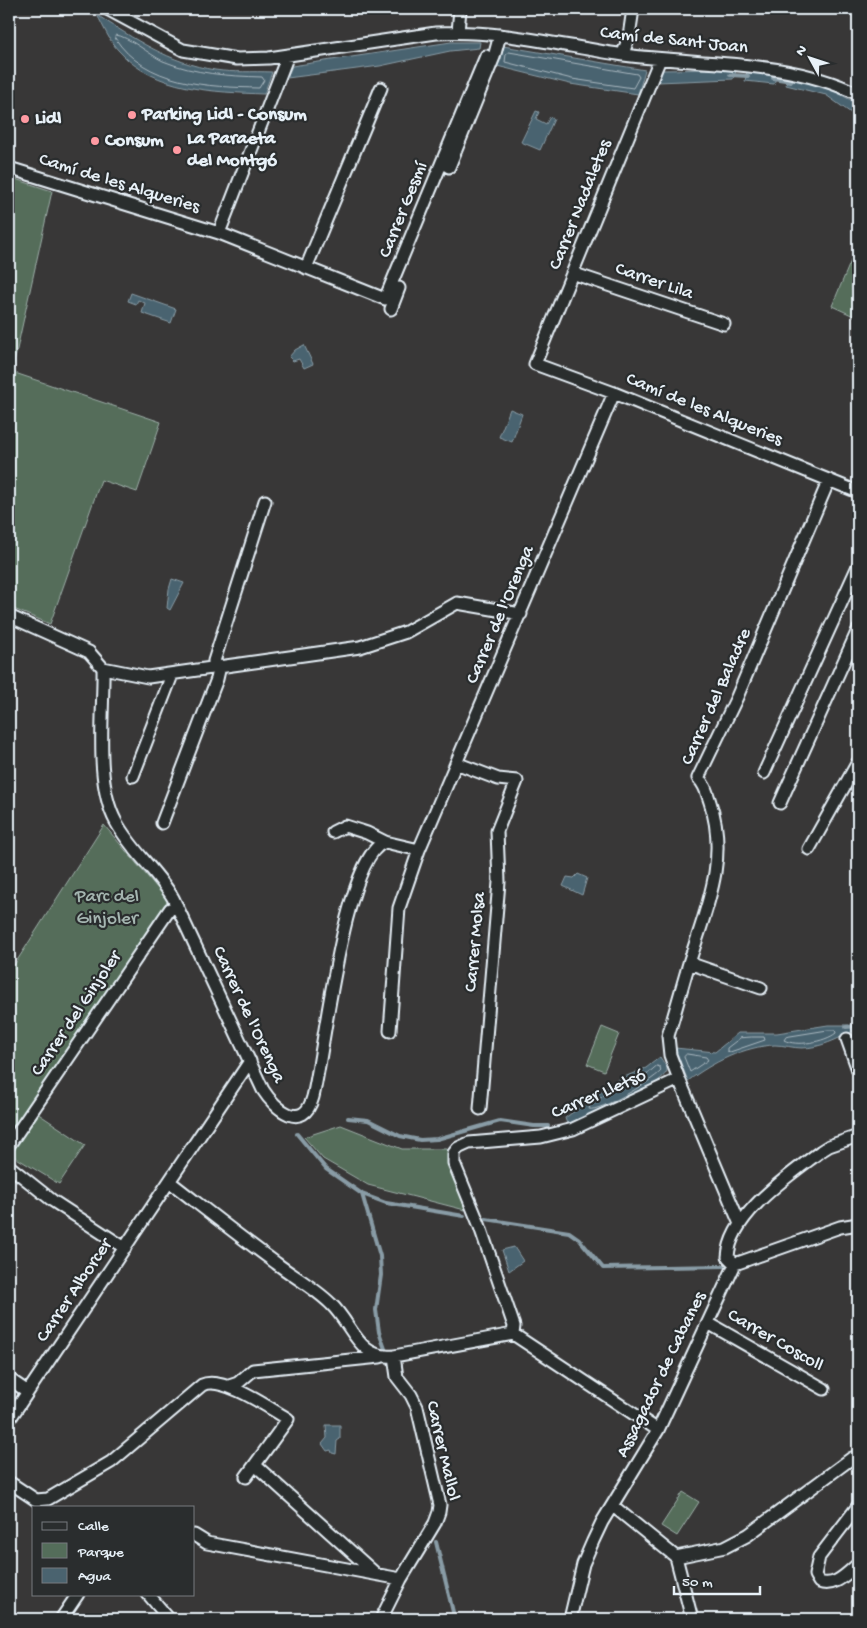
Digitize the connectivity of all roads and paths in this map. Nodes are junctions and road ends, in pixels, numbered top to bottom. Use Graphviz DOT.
graph roads {
  1 [pos="107,9"];
  2 [pos="460,9"];
  3 [pos="633,9"];
  4 [pos="458,32"];
  5 [pos="495,48"];
  6 [pos="623,54"];
  7 [pos="288,55"];
  8 [pos="660,59"];
  9 [pos="381,88"];
  10 [pos="858,94"];
  11 [pos="9,168"];
  12 [pos="219,233"];
  13 [pos="306,268"];
  14 [pos="572,273"];
  15 [pos="391,309"];
  16 [pos="724,324"];
  17 [pos="535,364"];
  18 [pos="614,393"];
  19 [pos="828,480"];
  20 [pos="858,492"];
  21 [pos="265,502"];
  22 [pos="858,566"];
  23 [pos="521,614"];
  24 [pos="9,616"];
  25 [pos="858,630"];
  26 [pos="217,667"];
  27 [pos="104,668"];
  28 [pos="172,674"];
  29 [pos="858,762"];
  30 [pos="456,763"];
  31 [pos="764,773"];
  32 [pos="133,776"];
  33 [pos="780,803"];
  34 [pos="162,823"];
  35 [pos="333,832"];
  36 [pos="385,842"];
  37 [pos="809,849"];
  38 [pos="419,850"];
  39 [pos="177,906"];
  40 [pos="689,963"];
  41 [pos="762,988"];
  42 [pos="390,1031"];
  43 [pos="847,1039"];
  44 [pos="250,1061"];
  45 [pos="858,1070"];
  46 [pos="679,1079"];
  47 [pos="480,1109"];
  48 [pos="858,1136"];
  49 [pos="9,1145"];
  50 [pos="9,1166"];
  51 [pos="170,1182"];
  52 [pos="740,1224"];
  53 [pos="858,1224"];
  54 [pos="125,1248"];
  55 [pos="735,1264"];
  56 [pos="708,1323"];
  57 [pos="513,1334"];
  58 [pos="394,1356"];
  59 [pos="380,1357"];
  60 [pos="9,1379"];
  61 [pos="228,1386"];
  62 [pos="824,1390"];
  63 [pos="28,1392"];
  64 [pos="9,1420"];
  65 [pos="658,1430"];
  66 [pos="858,1456"];
  67 [pos="255,1466"];
  68 [pos="246,1477"];
  69 [pos="9,1482"];
  70 [pos="614,1506"];
  71 [pos="858,1506"];
  72 [pos="195,1536"];
  73 [pos="676,1557"];
  74 [pos="858,1564"];
  75 [pos="378,1575"];
  76 [pos="401,1580"];
  77 [pos="77,1596"];
  78 [pos="150,1596"];
  79 [pos="61,1619"];
  80 [pos="169,1619"];
  81 [pos="381,1619"];
  82 [pos="570,1619"];
  83 [pos="692,1619"];
  1 -- 7 [label="street, Camí de Sant Joan"];
  2 -- 4 [label="street"];
  3 -- 6 [label="street"];
  4 -- 5 [label="street, Camí de Sant Joan"];
  4 -- 7 [label="street, Camí de Sant Joan"];
  5 -- 6 [label="street, Camí de Sant Joan"];
  5 -- 13 [label="street, Carrer Gesmí"];
  5 -- 15 [label="street, Carrer Gesmí"];
  6 -- 8 [label="street, Camí de Sant Joan"];
  7 -- 12 [label="street"];
  8 -- 10 [label="street, Camí de Sant Joan"];
  8 -- 14 [label="street, Carrer Nadaletes"];
  9 -- 13 [label="street"];
  11 -- 12 [label="street, Camí de les Alqueries"];
  12 -- 13 [label="street, Carrer Gesmí"];
  14 -- 16 [label="street, Carrer Lila"];
  14 -- 17 [label="street, Carrer Nadaletes"];
  17 -- 18 [label="street, Camí de les Alqueries"];
  18 -- 19 [label="street, Camí de les Alqueries"];
  18 -- 23 [label="street, Carrer de l'Orenga"];
  19 -- 20 [label="street, Camí de les Alqueries"];
  19 -- 40 [label="street, Carrer del Baladre"];
  21 -- 26 [label="street"];
  22 -- 31 [label="street"];
  23 -- 26 [label="street"];
  23 -- 30 [label="street, Carrer de l'Orenga"];
  24 -- 27 [label="street"];
  25 -- 33 [label="street"];
  26 -- 28 [label="street"];
  26 -- 34 [label="street"];
  27 -- 28 [label="street"];
  27 -- 39 [label="street, Carrer de l'Orenga"];
  28 -- 32 [label="street"];
  29 -- 37 [label="street"];
  30 -- 38 [label="street, Carrer de l'Orenga"];
  30 -- 47 [label="street, Carrer Molsa"];
  35 -- 36 [label="street"];
  36 -- 38 [label="street"];
  36 -- 44 [label="street, Carrer de l'Orenga"];
  38 -- 42 [label="street, Carrer de l'Orenga"];
  39 -- 44 [label="street, Carrer de l'Orenga"];
  39 -- 49 [label="street, Carrer del Ginjoler"];
  40 -- 41 [label="street"];
  40 -- 46 [label="street, Carrer del Baladre"];
  43 -- 45 [label="street"];
  44 -- 51 [label="street, Carrer Alborcer"];
  46 -- 52 [label="street"];
  46 -- 57 [label="street, Carrer Lletsó"];
  48 -- 52 [label="street"];
  50 -- 54 [label="street"];
  51 -- 54 [label="street, Carrer Alborcer"];
  51 -- 59 [label="street"];
  52 -- 55 [label="street"];
  53 -- 55 [label="street"];
  54 -- 63 [label="street, Carrer Alborcer"];
  55 -- 56 [label="street, Assagador de Cabanes"];
  56 -- 62 [label="street, Carrer Coscoll"];
  56 -- 65 [label="street, Assagador de Cabanes"];
  57 -- 58 [label="street"];
  57 -- 65 [label="street"];
  58 -- 59 [label="street"];
  58 -- 76 [label="street, Carrer Mallol"];
  59 -- 61 [label="street"];
  60 -- 63 [label="street"];
  61 -- 67 [label="street"];
  61 -- 69 [label="street"];
  63 -- 64 [label="street, Carrer Alborcer"];
  65 -- 70 [label="street, Assagador de Cabanes"];
  66 -- 73 [label="street"];
  67 -- 68 [label="street"];
  67 -- 75 [label="street"];
  70 -- 73 [label="street"];
  70 -- 82 [label="street, Assagador de Cabanes"];
  71 -- 74 [label="street"];
  72 -- 75 [label="street"];
  73 -- 83 [label="street"];
  75 -- 76 [label="street"];
  76 -- 81 [label="street, Carrer Mallol"];
  77 -- 79 [label="street"];
  78 -- 80 [label="street"];
}
